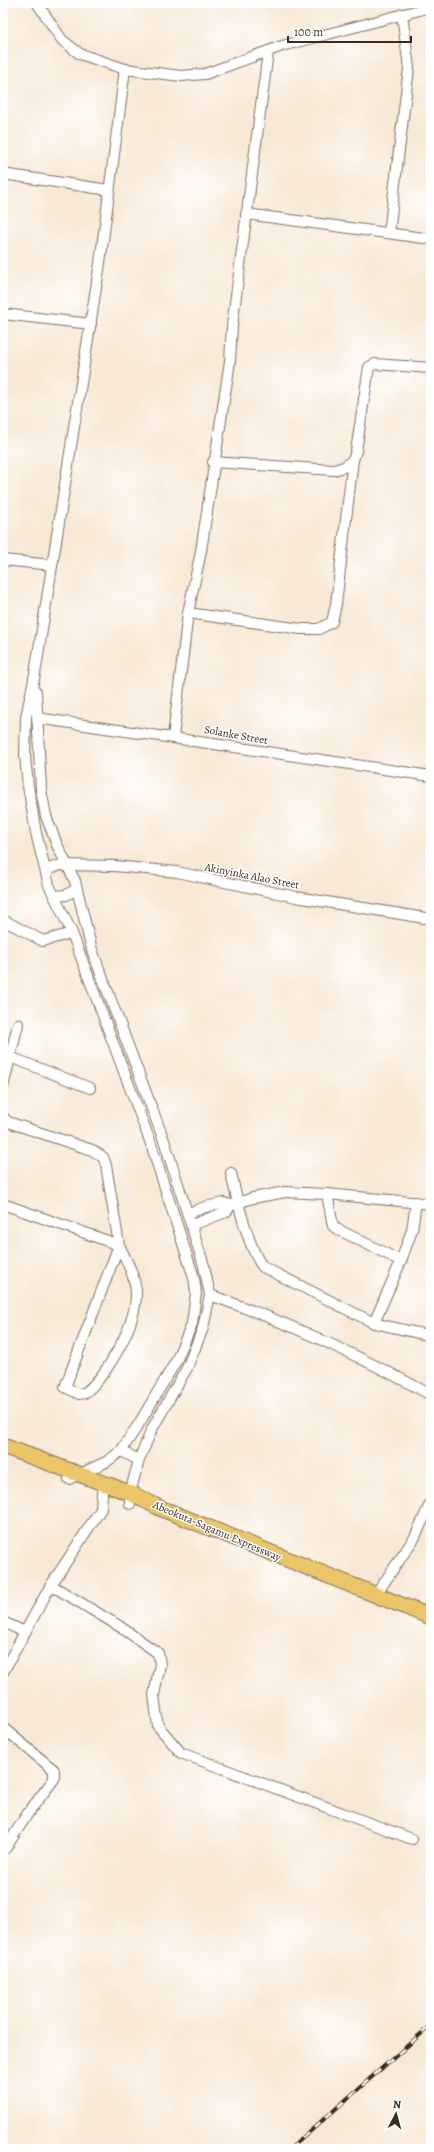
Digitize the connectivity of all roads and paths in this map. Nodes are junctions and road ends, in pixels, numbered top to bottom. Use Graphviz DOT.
graph roads {
  1 [pos="37,3"];
  2 [pos="431,7"];
  3 [pos="402,14"];
  4 [pos="268,52"];
  5 [pos="125,69"];
  6 [pos="3,174"];
  7 [pos="110,190"];
  8 [pos="246,214"];
  9 [pos="389,233"];
  10 [pos="431,239"];
  11 [pos="3,314"];
  12 [pos="91,324"];
  13 [pos="431,368"];
  14 [pos="353,460"];
  15 [pos="214,462"];
  16 [pos="3,560"];
  17 [pos="52,565"];
  18 [pos="188,614"];
  19 [pos="35,674"];
  20 [pos="36,718"];
  21 [pos="173,737"];
  22 [pos="431,776"];
  23 [pos="68,866"];
  24 [pos="46,873"];
  25 [pos="77,889"];
  26 [pos="54,896"];
  27 [pos="431,919"];
  28 [pos="3,920"];
  29 [pos="72,933"];
  30 [pos="18,1024"];
  31 [pos="10,1057"];
  32 [pos="3,1087"];
  33 [pos="90,1088"];
  34 [pos="3,1117"];
  35 [pos="231,1173"];
  36 [pos="327,1194"];
  37 [pos="416,1202"];
  38 [pos="3,1204"];
  39 [pos="234,1204"];
  40 [pos="431,1204"];
  41 [pos="189,1213"];
  42 [pos="192,1225"];
  43 [pos="119,1245"];
  44 [pos="401,1261"];
  45 [pos="210,1295"];
  46 [pos="374,1323"];
  47 [pos="431,1336"];
  48 [pos="431,1395"];
  49 [pos="140,1422"];
  50 [pos="152,1429"];
  51 [pos="3,1446"];
  52 [pos="121,1451"];
  53 [pos="3,1456"];
  54 [pos="139,1460"];
  55 [pos="74,1477"];
  56 [pos="102,1493"];
  57 [pos="130,1498"];
  58 [pos="431,1502"];
  59 [pos="51,1585"];
  60 [pos="375,1596"];
  61 [pos="431,1617"];
  62 [pos="3,1622"];
  63 [pos="431,1627"];
  64 [pos="25,1632"];
  65 [pos="3,1672"];
  66 [pos="3,1728"];
  67 [pos="412,1839"];
  68 [pos="3,1848"];
  1 -- 5 [label="street"];
  2 -- 3 [label="street"];
  3 -- 4 [label="street"];
  3 -- 9 [label="street"];
  4 -- 5 [label="street"];
  4 -- 8 [label="street"];
  5 -- 7 [label="street"];
  6 -- 7 [label="street"];
  7 -- 12 [label="street"];
  8 -- 9 [label="street"];
  8 -- 15 [label="street"];
  9 -- 10 [label="street"];
  11 -- 12 [label="street"];
  12 -- 17 [label="street"];
  13 -- 14 [label="street"];
  14 -- 15 [label="street"];
  14 -- 18 [label="street"];
  15 -- 18 [label="street"];
  16 -- 17 [label="street"];
  17 -- 19 [label="street"];
  18 -- 21 [label="street"];
  19 -- 20 [label="street"];
  19 -- 24 [label="street"];
  20 -- 21 [label="street, Solanke Street"];
  20 -- 23 [label="street"];
  21 -- 22 [label="street, Solanke Street"];
  23 -- 24 [label="street, Akinyinka Alao Street"];
  23 -- 25 [label="street"];
  23 -- 27 [label="street, Akinyinka Alao Street"];
  24 -- 26 [label="street"];
  25 -- 26 [label="street"];
  25 -- 41 [label="street"];
  26 -- 29 [label="street"];
  28 -- 29 [label="street"];
  29 -- 49 [label="street"];
  30 -- 31 [label="street"];
  31 -- 32 [label="street"];
  31 -- 33 [label="street"];
  34 -- 43 [label="street"];
  35 -- 39 [label="street"];
  36 -- 37 [label="street"];
  36 -- 39 [label="street"];
  36 -- 44 [label="street"];
  37 -- 40 [label="street"];
  37 -- 44 [label="street"];
  38 -- 43 [label="street"];
  39 -- 41 [label="street"];
  39 -- 42 [label="street"];
  39 -- 46 [label="street"];
  41 -- 42 [label="street"];
  42 -- 45 [label="street"];
  43 -- 43 [label="street"];
  44 -- 46 [label="street"];
  45 -- 48 [label="street"];
  45 -- 50 [label="street"];
  46 -- 47 [label="street"];
  49 -- 50 [label="street"];
  49 -- 52 [label="street"];
  50 -- 54 [label="street"];
  51 -- 55 [label="highway, Abeokuta-Sagamu Expressway"];
  52 -- 54 [label="street"];
  52 -- 55 [label="street"];
  53 -- 55 [label="highway, Abeokuta-Sagamu Expressway"];
  54 -- 57 [label="street"];
  55 -- 56 [label="highway, Abeokuta-Sagamu Expressway"];
  55 -- 57 [label="highway, Abeokuta-Sagamu Expressway"];
  56 -- 57 [label="highway, Abeokuta-Sagamu Expressway"];
  56 -- 59 [label="street"];
  57 -- 60 [label="highway, Abeokuta-Sagamu Expressway"];
  57 -- 63 [label="highway, Abeokuta-Sagamu Expressway"];
  58 -- 60 [label="street"];
  59 -- 64 [label="street"];
  59 -- 67 [label="street"];
  60 -- 61 [label="highway, Abeokuta-Sagamu Expressway"];
  62 -- 64 [label="street"];
  64 -- 65 [label="street"];
  66 -- 68 [label="street"];
}
